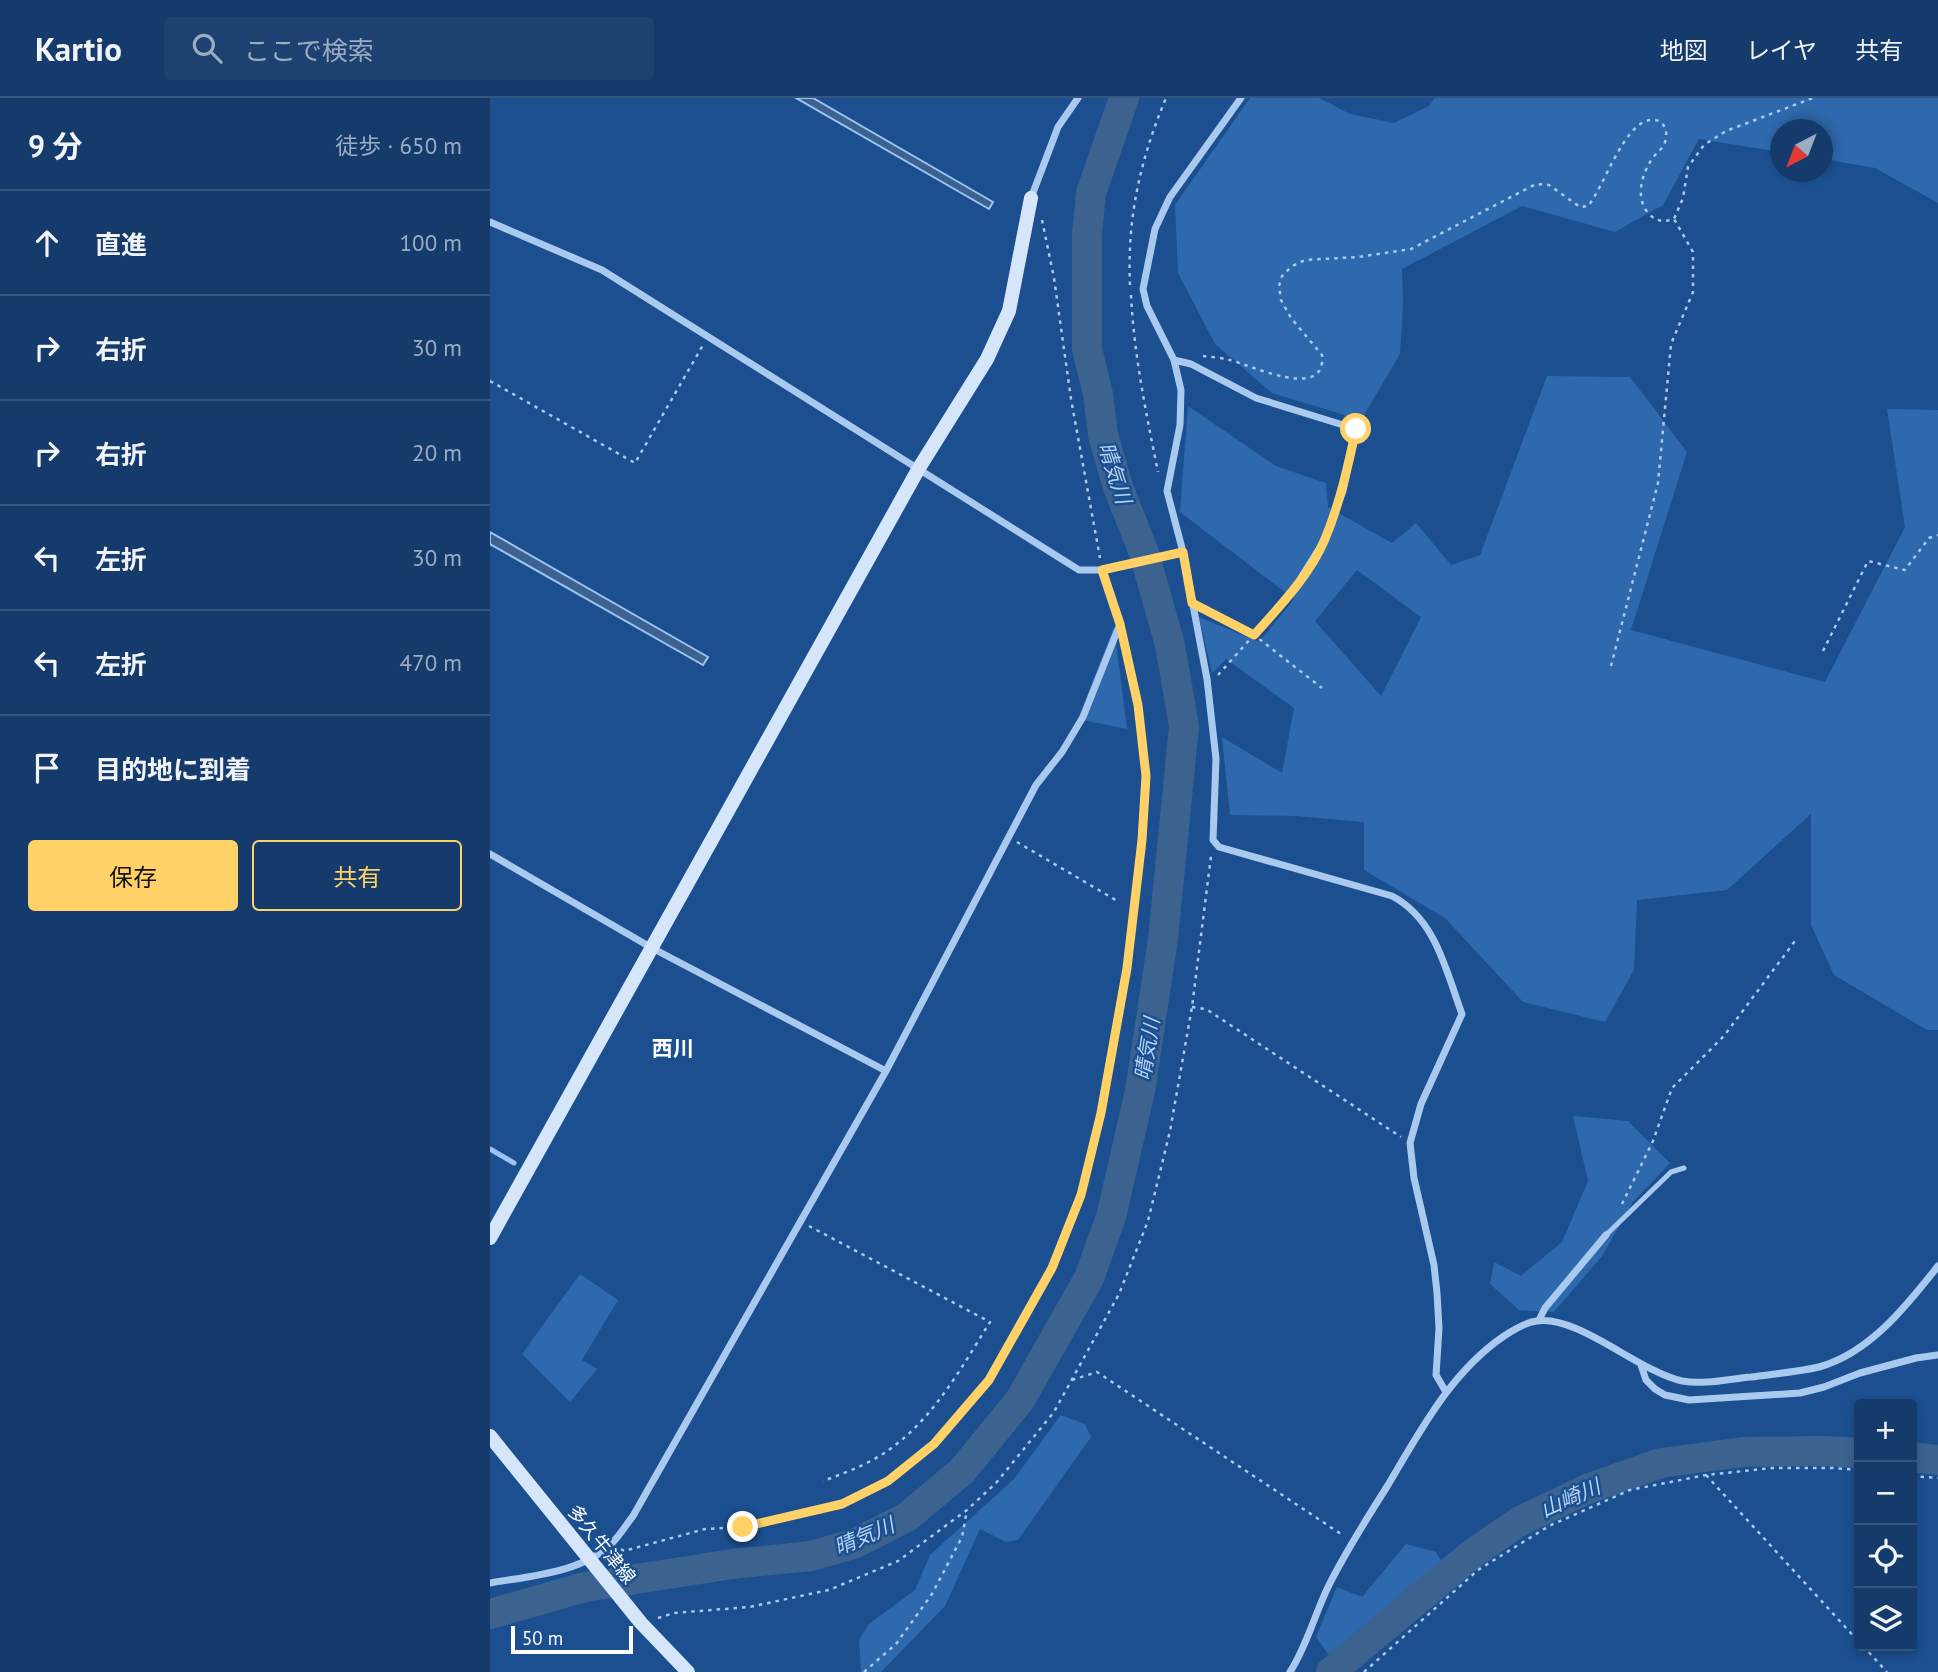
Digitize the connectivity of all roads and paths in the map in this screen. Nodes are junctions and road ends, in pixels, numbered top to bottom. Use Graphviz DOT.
graph roads {
  1 [pos="1078,98"];
  2 [pos="1241,98"];
  3 [pos="1813,98"];
  4 [pos="1031,198"];
  5 [pos="1674,219"];
  6 [pos="490,222"];
  7 [pos="708,336"];
  8 [pos="1174,360"];
  9 [pos="490,381"];
  10 [pos="919,468"];
  11 [pos="1938,535"];
  12 [pos="1183,552"];
  13 [pos="1102,570"];
  14 [pos="1302,576"];
  15 [pos="1192,603"];
  16 [pos="1120,624"];
  17 [pos="1254,635"];
  18 [pos="1823,651"];
  19 [pos="1611,666"];
  20 [pos="1207,679"];
  21 [pos="1322,688"];
  22 [pos="1008,837"];
  23 [pos="1213,840"];
  24 [pos="490,854"];
  25 [pos="1119,902"];
  26 [pos="1795,941"];
  27 [pos="652,948"];
  28 [pos="1192,1007"];
  29 [pos="886,1071"];
  30 [pos="1410,1143"];
  31 [pos="1685,1168"];
  32 [pos="1618,1211"];
  33 [pos="800,1221"];
  34 [pos="1606,1235"];
  35 [pos="490,1238"];
  36 [pos="1938,1266"];
  37 [pos="1539,1320"];
  38 [pos="1938,1355"];
  39 [pos="1641,1365"];
  40 [pos="1072,1380"];
  41 [pos="1446,1392"];
  42 [pos="490,1436"];
  43 [pos="1854,1470"];
  44 [pos="1706,1475"];
  45 [pos="1917,1476"];
  46 [pos="1938,1478"];
  47 [pos="823,1481"];
  48 [pos="967,1510"];
  49 [pos="1353,1542"];
  50 [pos="612,1543"];
  51 [pos="589,1559"];
  52 [pos="490,1583"];
  53 [pos="641,1623"];
  54 [pos="1854,1637"];
  55 [pos="1868,1651"];
  56 [pos="688,1672"];
  57 [pos="864,1672"];
  58 [pos="1290,1672"];
  59 [pos="1364,1672"];
  60 [pos="1887,1672"];
  1 -- 4 [label="street"];
  2 -- 8 [label="street"];
  3 -- 5 [label="path"];
  4 -- 10 [label="street"];
  4 -- 13 [label="path"];
  5 -- 8 [label="path"];
  5 -- 19 [label="path"];
  6 -- 7 [label="street"];
  7 -- 9 [label="path"];
  7 -- 10 [label="street"];
  8 -- 12 [label="street"];
  8 -- 14 [label="street"];
  10 -- 13 [label="street"];
  10 -- 27 [label="street"];
  11 -- 18 [label="path"];
  12 -- 13 [label="street"];
  12 -- 15 [label="street"];
  13 -- 16 [label="street"];
  14 -- 17 [label="path"];
  15 -- 17 [label="path"];
  15 -- 20 [label="street"];
  16 -- 22 [label="street"];
  16 -- 50 [label="path"];
  17 -- 20 [label="path"];
  17 -- 21 [label="path"];
  20 -- 23 [label="street"];
  22 -- 25 [label="path"];
  22 -- 29 [label="street"];
  23 -- 28 [label="path"];
  23 -- 30 [label="street"];
  24 -- 27 [label="street"];
  26 -- 32 [label="path"];
  27 -- 29 [label="street"];
  27 -- 35 [label="street"];
  28 -- 30 [label="path"];
  28 -- 40 [label="path"];
  29 -- 33 [label="street"];
  30 -- 41 [label="street"];
  31 -- 34 [label="lane"];
  33 -- 47 [label="path"];
  33 -- 50 [label="street"];
  34 -- 37 [label="street"];
  36 -- 39 [label="street"];
  37 -- 39 [label="street"];
  37 -- 41 [label="street"];
  38 -- 39 [label="street"];
  40 -- 48 [label="path"];
  40 -- 49 [label="path"];
  41 -- 49 [label="street"];
  42 -- 51 [label="street, 多久牛津線"];
  43 -- 44 [label="path"];
  44 -- 54 [label="path"];
  44 -- 59 [label="path"];
  45 -- 46 [label="path"];
  48 -- 53 [label="path"];
  48 -- 57 [label="path"];
  49 -- 58 [label="street"];
  50 -- 51 [label="street"];
  51 -- 52 [label="street"];
  51 -- 53 [label="street, 多久牛津線"];
  53 -- 56 [label="street, 多久牛津線"];
  55 -- 60 [label="path"];
}
